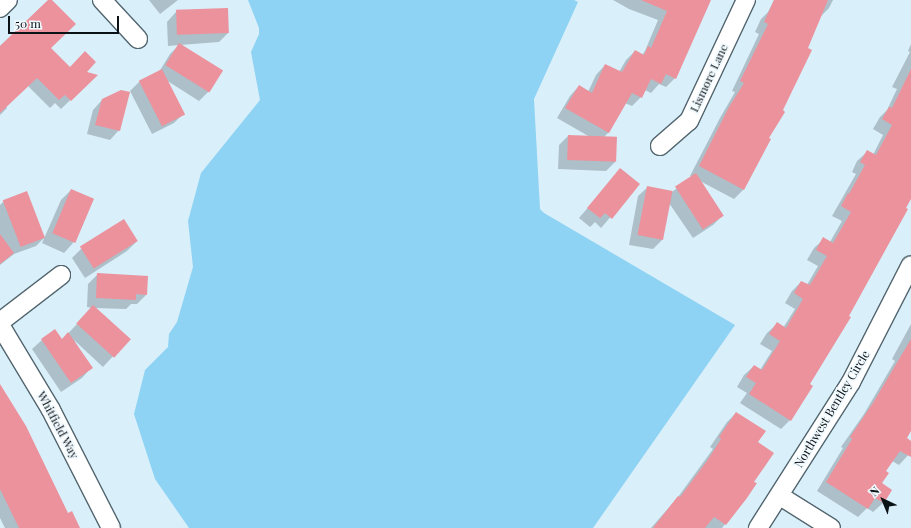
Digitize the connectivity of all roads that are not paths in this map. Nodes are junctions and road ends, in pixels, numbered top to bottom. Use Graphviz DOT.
graph roads {
  1 [pos="8,0"];
  2 [pos="102,0"];
  3 [pos="746,0"];
  4 [pos="0,8"];
  5 [pos="138,39"];
  6 [pos="660,146"];
  7 [pos="911,265"];
  8 [pos="61,275"];
  9 [pos="0,324"];
  10 [pos="780,496"];
  11 [pos="111,528"];
  12 [pos="758,528"];
  13 [pos="831,528"];
  1 -- 4 [label="street"];
  2 -- 5 [label="street"];
  3 -- 6 [label="street, Lismore Lane"];
  7 -- 10 [label="street, Northwest Bentley Circle"];
  8 -- 9 [label="street, Whitfield Way"];
  9 -- 11 [label="street, Whitfield Way"];
  10 -- 12 [label="street, Northwest Bentley Circle"];
  10 -- 13 [label="street"];
}
